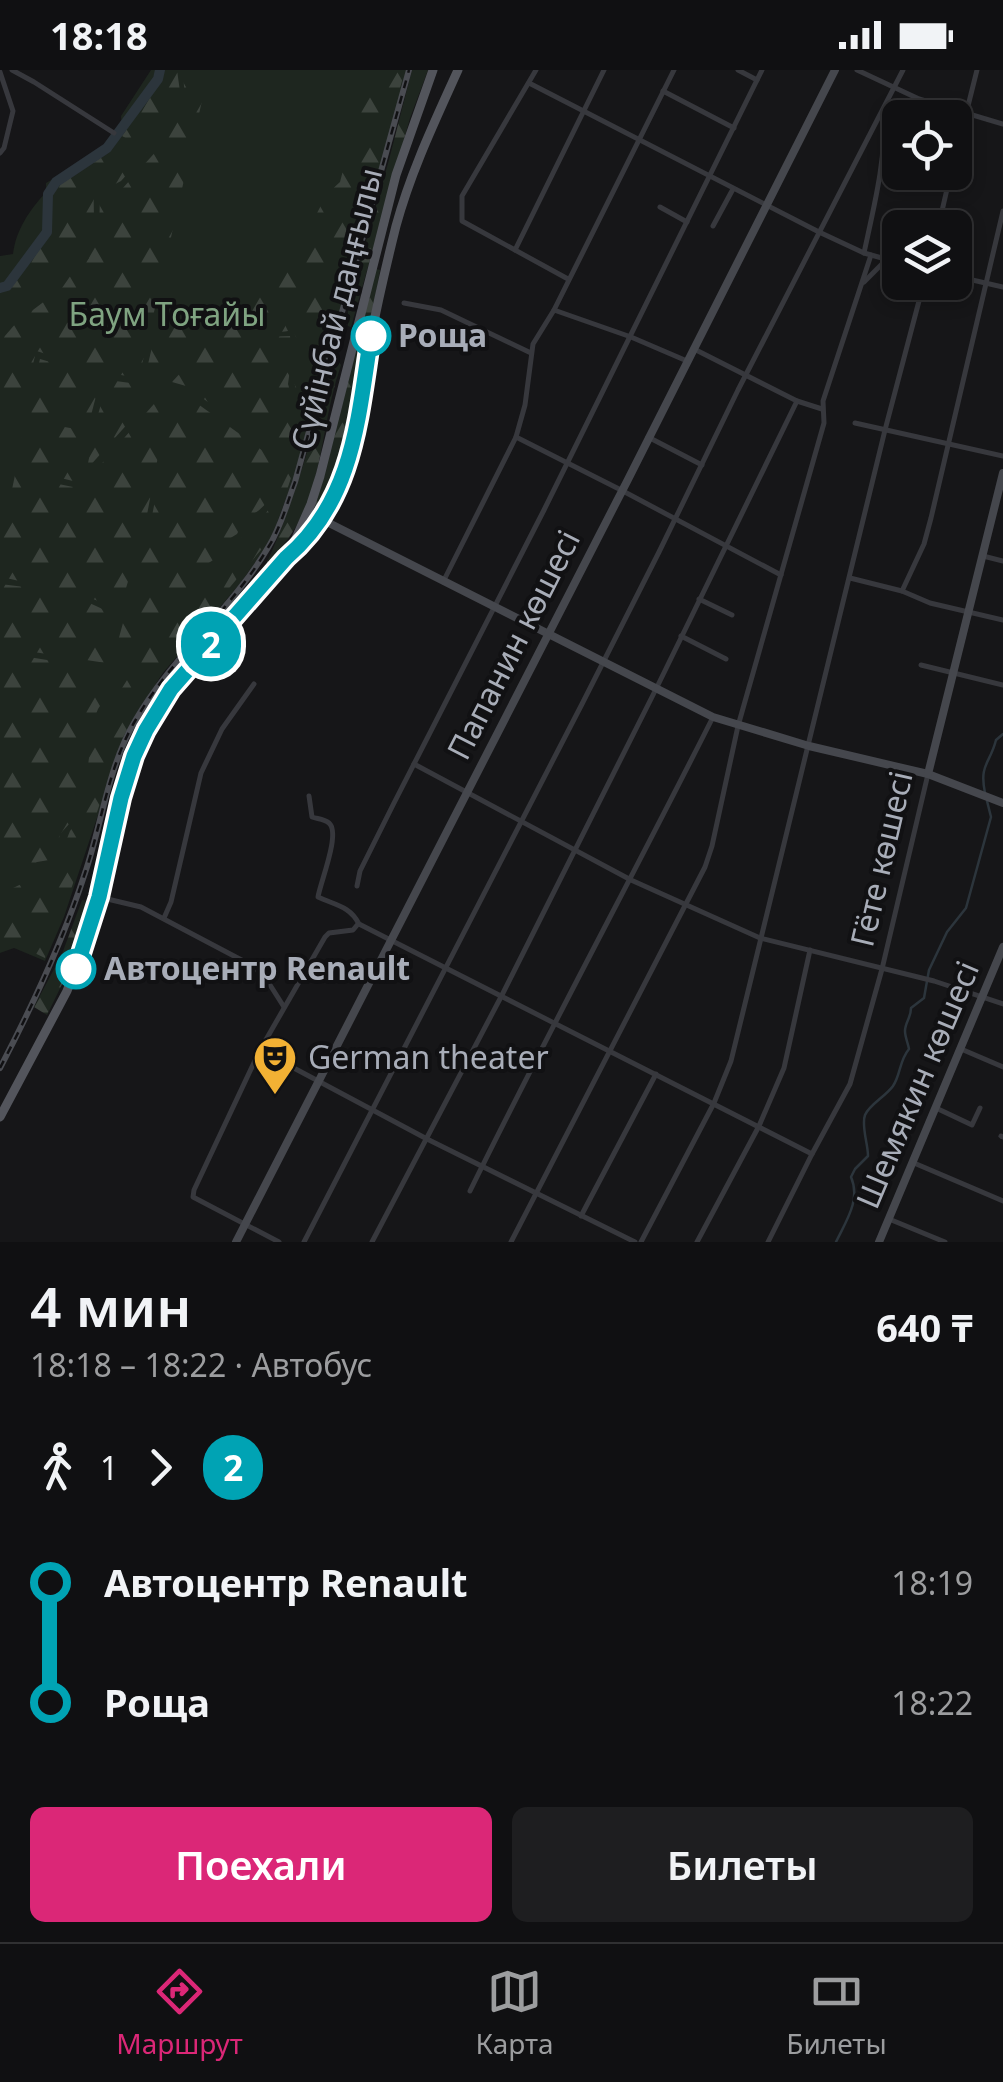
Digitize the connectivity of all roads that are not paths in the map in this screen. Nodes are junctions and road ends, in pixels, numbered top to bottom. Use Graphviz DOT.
graph roads {
  1 [pos="12,70"];
  2 [pos="433,70"];
  3 [pos="458,70"];
  4 [pos="536,70"];
  5 [pos="604,70"];
  6 [pos="674,70"];
  7 [pos="738,70"];
  8 [pos="762,70"];
  9 [pos="835,70"];
  10 [pos="857,70"];
  11 [pos="904,70"];
  12 [pos="977,70"];
  13 [pos="0,72"];
  14 [pos="757,80"];
  15 [pos="529,83"];
  16 [pos="895,88"];
  17 [pos="663,91"];
  18 [pos="889,100"];
  19 [pos="928,100"];
  20 [pos="970,100"];
  21 [pos="421,101"];
  22 [pos="440,109"];
  23 [pos="584,110"];
  24 [pos="882,113"];
  25 [pos="972,116"];
  26 [pos="1003,124"];
  27 [pos="734,128"];
  28 [pos="114,133"];
  29 [pos="639,139"];
  30 [pos="0,153"];
  31 [pos="882,168"];
  32 [pos="710,178"];
  33 [pos="732,189"];
  34 [pos="767,206"];
  35 [pos="660,208"];
  36 [pos="1003,211"];
  37 [pos="687,222"];
  38 [pos="713,226"];
  39 [pos="819,232"];
  40 [pos="514,250"];
  41 [pos="867,254"];
  42 [pos="882,259"];
  43 [pos="882,264"];
  44 [pos="568,280"];
  45 [pos="972,280"];
  46 [pos="986,283"];
  47 [pos="862,284"];
  48 [pos="1003,288"];
  49 [pos="919,300"];
  50 [pos="404,303"];
  51 [pos="554,310"];
  52 [pos="631,337"];
  53 [pos="694,348"];
  54 [pos="532,353"];
  55 [pos="687,361"];
  56 [pos="746,375"];
  57 [pos="797,401"];
  58 [pos="822,409"];
  59 [pos="855,423"];
  60 [pos="885,430"];
  61 [pos="516,437"];
  62 [pos="648,438"];
  63 [pos="948,444"];
  64 [pos="1003,456"];
  65 [pos="566,462"];
  66 [pos="702,466"];
  67 [pos="1003,473"];
  68 [pos="621,490"];
  69 [pos="321,519"];
  70 [pos="675,519"];
  71 [pos="725,546"];
  72 [pos="983,556"];
  73 [pos="286,558"];
  74 [pos="1003,561"];
  75 [pos="781,575"];
  76 [pos="850,578"];
  77 [pos="443,582"];
  78 [pos="902,591"];
  79 [pos="699,599"];
  80 [pos="493,608"];
  81 [pos="970,612"];
  82 [pos="732,616"];
  83 [pos="1003,620"];
  84 [pos="550,635"];
  85 [pos="682,636"];
  86 [pos="726,660"];
  87 [pos="602,662"];
  88 [pos="921,665"];
  89 [pos="954,673"];
  90 [pos="254,684"];
  91 [pos="1003,685"];
  92 [pos="656,690"];
  93 [pos="713,717"];
  94 [pos="738,726"];
  95 [pos="808,746"];
  96 [pos="414,764"];
  97 [pos="928,774"];
  98 [pos="466,793"];
  99 [pos="310,796"];
  100 [pos="1003,803"];
  101 [pos="521,821"];
  102 [pos="576,850"];
  103 [pos="631,880"];
  104 [pos="356,886"];
  105 [pos="99,897"];
  106 [pos="684,904"];
  107 [pos="164,918"];
  108 [pos="359,924"];
  109 [pos="760,938"];
  110 [pos="390,939"];
  111 [pos="1003,947"];
  112 [pos="810,950"];
  113 [pos="446,966"];
  114 [pos="882,969"];
  115 [pos="502,995"];
  116 [pos="984,996"];
  117 [pos="1003,1004"];
  118 [pos="284,1007"];
  119 [pos="555,1022"];
  120 [pos="961,1048"];
  121 [pos="260,1050"];
  122 [pos="610,1050"];
  123 [pos="1003,1067"];
  124 [pos="656,1074"];
  125 [pos="317,1081"];
  126 [pos="714,1103"];
  127 [pos="936,1108"];
  128 [pos="980,1108"];
  129 [pos="372,1110"];
  130 [pos="0,1117"];
  131 [pos="759,1126"];
  132 [pos="426,1140"];
  133 [pos="812,1154"];
  134 [pos="914,1163"];
  135 [pos="482,1167"];
  136 [pos="470,1191"];
  137 [pos="535,1195"];
  138 [pos="1003,1201"];
  139 [pos="581,1216"];
  140 [pos="889,1219"];
  141 [pos="245,1224"];
  142 [pos="236,1242"];
  143 [pos="279,1242"];
  144 [pos="304,1242"];
  145 [pos="372,1242"];
  146 [pos="511,1242"];
  147 [pos="638,1242"];
  148 [pos="697,1242"];
  149 [pos="768,1242"];
  150 [pos="879,1242"];
  151 [pos="945,1242"];
  1 -- 28 [label="street"];
  2 -- 21 [label="main road, Сүйінбай даңғылы"];
  3 -- 22 [label="main road, Сүйінбай даңғылы"];
  4 -- 15 [label="street"];
  5 -- 23 [label="street"];
  6 -- 17 [label="street"];
  7 -- 14 [label="street"];
  8 -- 14 [label="street"];
  9 -- 34 [label="main road, Папанин көшесі"];
  10 -- 16 [label="street"];
  11 -- 16 [label="street"];
  12 -- 20 [label="street"];
  13 -- 30 [label="street"];
  14 -- 27 [label="street"];
  15 -- 23 [label="street"];
  15 -- 40 [label="street"];
  16 -- 18 [label="street"];
  16 -- 19 [label="street"];
  17 -- 27 [label="street"];
  17 -- 29 [label="street"];
  21 -- 22 [label="main road"];
  21 -- 73 [label="main road, Сүйінбай даңғылы"];
  22 -- 69 [label="main road, Сүйінбай даңғылы"];
  23 -- 29 [label="street"];
  23 -- 40 [label="street"];
  24 -- 39 [label="street"];
  25 -- 26 [label="street"];
  27 -- 32 [label="street"];
  29 -- 32 [label="street"];
  29 -- 44 [label="street"];
  31 -- 41 [label="street"];
  32 -- 33 [label="street"];
  32 -- 37 [label="street"];
  33 -- 34 [label="street"];
  33 -- 38 [label="street"];
  34 -- 39 [label="street"];
  34 -- 53 [label="main road, Папанин көшесі"];
  35 -- 37 [label="street"];
  36 -- 46 [label="street"];
  37 -- 52 [label="street"];
  39 -- 41 [label="street"];
  39 -- 56 [label="street"];
  40 -- 44 [label="street"];
  41 -- 42 [label="street"];
  41 -- 47 [label="street"];
  43 -- 47 [label="street"];
  44 -- 51 [label="street"];
  45 -- 46 [label="street"];
  46 -- 48 [label="street"];
  46 -- 63 [label="street"];
  47 -- 58 [label="street"];
  49 -- 60 [label="street"];
  50 -- 54 [label="street"];
  51 -- 52 [label="street"];
  51 -- 54 [label="street"];
  52 -- 55 [label="street"];
  52 -- 65 [label="street"];
  53 -- 55 [label="main road, Папанин көшесі"];
  53 -- 56 [label="street"];
  54 -- 61 [label="street"];
  55 -- 62 [label="main road, Папанин көшесі"];
  56 -- 57 [label="street"];
  56 -- 66 [label="street"];
  57 -- 58 [label="street"];
  57 -- 71 [label="street"];
  58 -- 75 [label="street"];
  59 -- 60 [label="street"];
  60 -- 63 [label="street"];
  60 -- 76 [label="street"];
  61 -- 65 [label="street"];
  61 -- 77 [label="street"];
  62 -- 66 [label="street"];
  62 -- 68 [label="main road, Папанин көшесі"];
  63 -- 64 [label="street"];
  63 -- 78 [label="street"];
  65 -- 68 [label="street"];
  65 -- 80 [label="street"];
  66 -- 70 [label="street"];
  67 -- 72 [label="main road, Гёте көшесі"];
  68 -- 70 [label="street"];
  68 -- 84 [label="main road, Папанин көшесі"];
  69 -- 73 [label="main road, Сүйінбай даңғылы"];
  69 -- 77 [label="main road"];
  70 -- 71 [label="street"];
  70 -- 87 [label="street"];
  71 -- 75 [label="street"];
  71 -- 79 [label="street"];
  72 -- 74 [label="street"];
  72 -- 81 [label="main road, Гёте көшесі"];
  73 -- 105 [label="main road, Сүйінбай даңғылы"];
  75 -- 94 [label="street"];
  76 -- 78 [label="street"];
  76 -- 95 [label="street"];
  77 -- 80 [label="main road"];
  78 -- 81 [label="street"];
  79 -- 82 [label="street"];
  79 -- 85 [label="street"];
  80 -- 84 [label="main road"];
  80 -- 96 [label="street"];
  81 -- 83 [label="street"];
  81 -- 89 [label="main road, Гёте көшесі"];
  84 -- 87 [label="main road"];
  84 -- 98 [label="main road, Папанин көшесі"];
  85 -- 86 [label="street"];
  85 -- 92 [label="street"];
  87 -- 92 [label="main road"];
  87 -- 101 [label="street"];
  88 -- 89 [label="street"];
  89 -- 91 [label="street"];
  89 -- 97 [label="main road, Гёте көшесі"];
  90 -- 107 [label="street"];
  92 -- 93 [label="main road"];
  92 -- 102 [label="street"];
  93 -- 94 [label="main road"];
  93 -- 103 [label="street"];
  94 -- 95 [label="main road"];
  94 -- 106 [label="street"];
  95 -- 97 [label="main road"];
  95 -- 109 [label="street"];
  96 -- 98 [label="street"];
  96 -- 104 [label="street"];
  97 -- 100 [label="main road"];
  97 -- 114 [label="street, Гёте көшесі"];
  98 -- 101 [label="street"];
  98 -- 110 [label="main road, Папанин көшесі"];
  99 -- 108 [label="street"];
  101 -- 102 [label="street"];
  101 -- 113 [label="street"];
  102 -- 103 [label="street"];
  102 -- 115 [label="street"];
  103 -- 106 [label="street"];
  103 -- 119 [label="street"];
  105 -- 107 [label="street"];
  105 -- 130 [label="main road, Сүйінбай даңғылы"];
  106 -- 109 [label="street"];
  106 -- 122 [label="street"];
  107 -- 118 [label="street"];
  108 -- 110 [label="street"];
  108 -- 118 [label="street"];
  109 -- 112 [label="street"];
  109 -- 126 [label="street"];
  110 -- 113 [label="street"];
  110 -- 125 [label="main road, Папанин көшесі"];
  111 -- 116 [label="main road, Шемякин көшесі"];
  112 -- 114 [label="street"];
  112 -- 131 [label="street"];
  113 -- 115 [label="street"];
  113 -- 129 [label="street"];
  114 -- 116 [label="street"];
  114 -- 133 [label="street, Гёте көшесі"];
  115 -- 119 [label="street"];
  115 -- 132 [label="street"];
  116 -- 117 [label="street"];
  116 -- 120 [label="main road, Шемякин көшесі"];
  118 -- 121 [label="street"];
  119 -- 122 [label="street"];
  119 -- 135 [label="street"];
  120 -- 123 [label="street"];
  120 -- 127 [label="main road, Шемякин көшесі"];
  121 -- 125 [label="street"];
  121 -- 141 [label="street"];
  122 -- 124 [label="street"];
  122 -- 137 [label="street"];
  124 -- 126 [label="street"];
  124 -- 139 [label="street"];
  125 -- 129 [label="street"];
  125 -- 141 [label="main road, Папанин көшесі"];
  126 -- 131 [label="street"];
  126 -- 147 [label="street"];
  127 -- 128 [label="street"];
  127 -- 134 [label="main road, Шемякин көшесі"];
  129 -- 132 [label="street"];
  129 -- 144 [label="street"];
  131 -- 133 [label="street"];
  131 -- 148 [label="street"];
  132 -- 135 [label="street"];
  132 -- 145 [label="street"];
  133 -- 149 [label="street, Гёте көшесі"];
  134 -- 138 [label="street"];
  134 -- 140 [label="main road, Шемякин көшесі"];
  135 -- 136 [label="street"];
  135 -- 137 [label="street"];
  137 -- 139 [label="street"];
  137 -- 146 [label="street"];
  139 -- 147 [label="street"];
  140 -- 150 [label="main road, Шемякин көшесі"];
  140 -- 151 [label="street"];
  141 -- 142 [label="main road, Папанин көшесі"];
  141 -- 143 [label="street"];
}
